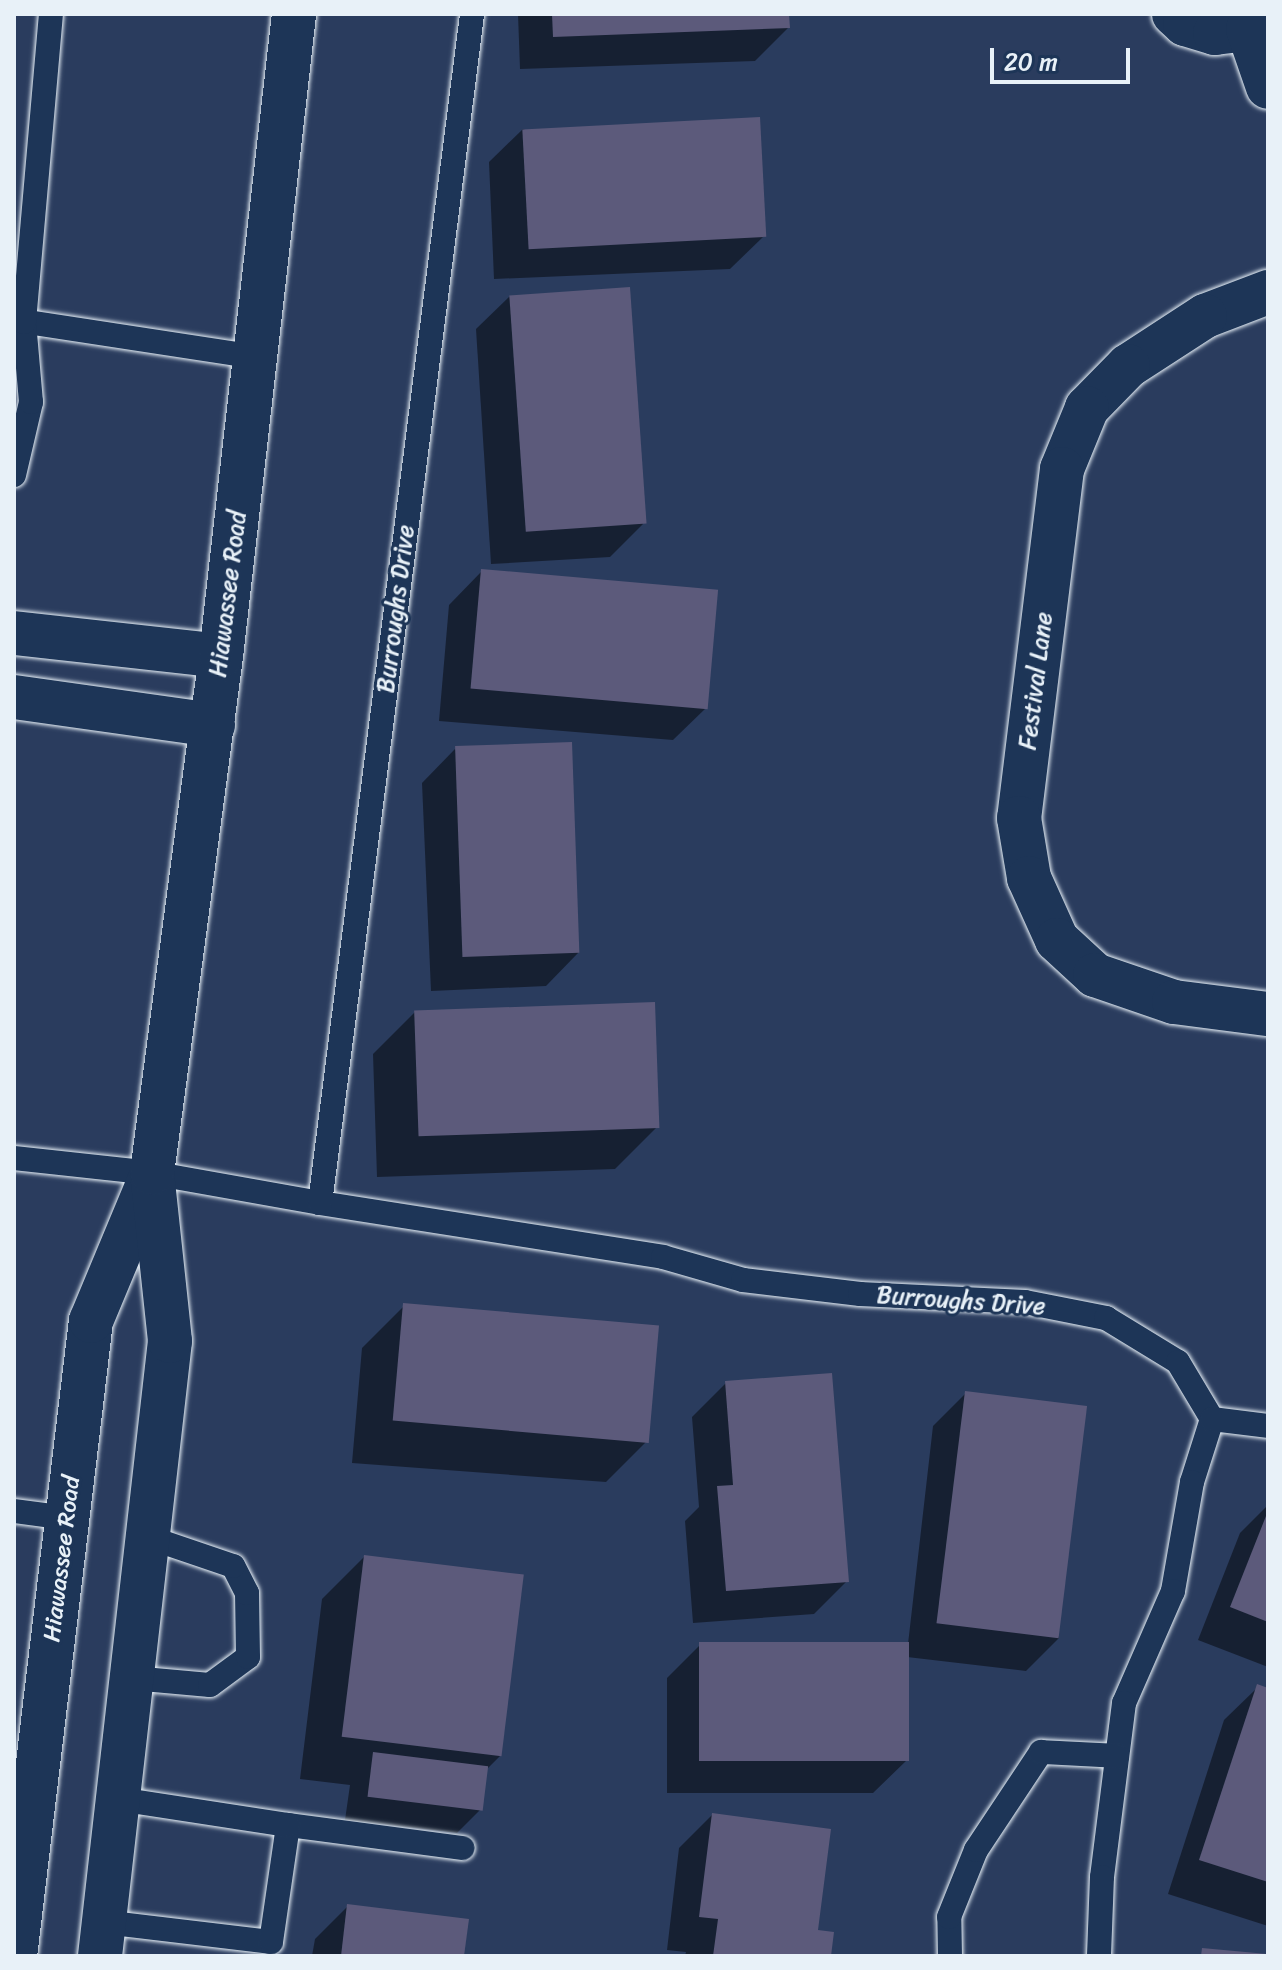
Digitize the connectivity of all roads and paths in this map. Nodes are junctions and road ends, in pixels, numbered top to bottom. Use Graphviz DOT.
graph roads {
  1 [pos="51,14"];
  2 [pos="294,14"];
  3 [pos="472,14"];
  4 [pos="1174,14"];
  5 [pos="1258,24"];
  6 [pos="1268,87"];
  7 [pos="1268,292"];
  8 [pos="19,321"];
  9 [pos="255,357"];
  10 [pos="14,475"];
  11 [pos="14,633"];
  12 [pos="221,656"];
  13 [pos="14,697"];
  14 [pos="213,725"];
  15 [pos="1268,1014"];
  16 [pos="14,1158"];
  17 [pos="152,1173"];
  18 [pos="320,1203"];
  19 [pos="1212,1419"];
  20 [pos="1268,1426"];
  21 [pos="14,1511"];
  22 [pos="67,1518"];
  23 [pos="148,1537"];
  24 [pos="132,1678"];
  25 [pos="1117,1756"];
  26 [pos="118,1799"];
  27 [pos="288,1825"];
  28 [pos="462,1848"];
  29 [pos="102,1939"];
  30 [pos="15,1956"];
  31 [pos="950,1956"];
  32 [pos="1099,1956"];
  1 -- 8 [label="lane"];
  2 -- 9 [label="street, Hiawassee Road"];
  3 -- 18 [label="lane, Burroughs Drive"];
  4 -- 5 [label="street"];
  5 -- 6 [label="street"];
  7 -- 15 [label="street, Festival Lane"];
  8 -- 9 [label="lane"];
  8 -- 10 [label="lane"];
  9 -- 12 [label="street, Hiawassee Road"];
  11 -- 12 [label="street"];
  12 -- 14 [label="street, Hiawassee Road"];
  13 -- 14 [label="street"];
  14 -- 17 [label="street, Hiawassee Road"];
  16 -- 17 [label="lane, Burroughs Drive"];
  17 -- 18 [label="lane, Burroughs Drive"];
  17 -- 22 [label="street, Hiawassee Road"];
  17 -- 23 [label="street, Hiawassee Road"];
  18 -- 19 [label="lane, Burroughs Drive"];
  19 -- 20 [label="lane"];
  19 -- 25 [label="lane"];
  21 -- 22 [label="lane"];
  22 -- 30 [label="street, Hiawassee Road"];
  23 -- 24 [label="street, Hiawassee Road"];
  23 -- 24 [label="lane"];
  24 -- 26 [label="street, Hiawassee Road"];
  25 -- 31 [label="lane"];
  25 -- 32 [label="lane"];
  26 -- 27 [label="lane"];
  26 -- 29 [label="street, Hiawassee Road"];
  27 -- 28 [label="lane"];
  27 -- 29 [label="lane"];
}
